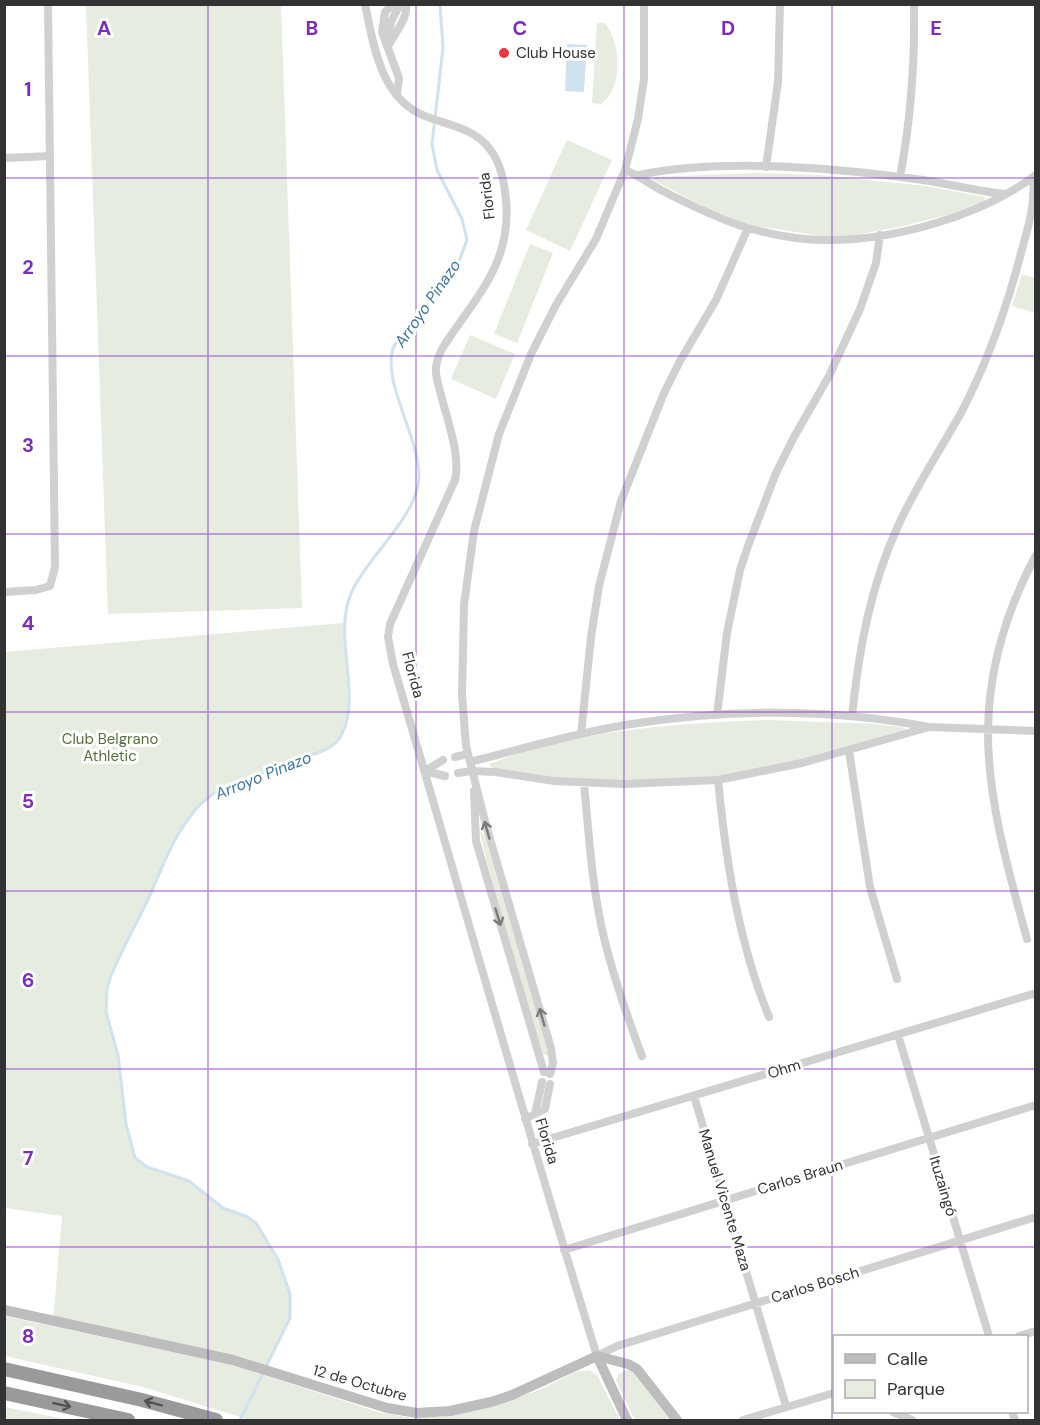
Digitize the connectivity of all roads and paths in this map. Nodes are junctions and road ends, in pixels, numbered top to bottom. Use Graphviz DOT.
graph roads {
  1 [pos="48,4"];
  2 [pos="365,4"];
  3 [pos="393,4"];
  4 [pos="401,4"];
  5 [pos="406,4"];
  6 [pos="644,4"];
  7 [pos="780,4"];
  8 [pos="914,4"];
  9 [pos="388,47"];
  10 [pos="397,94"];
  11 [pos="50,156"];
  12 [pos="4,158"];
  13 [pos="766,167"];
  14 [pos="625,170"];
  15 [pos="639,176"];
  16 [pos="1034,176"];
  17 [pos="900,177"];
  18 [pos="1004,194"];
  19 [pos="748,228"];
  20 [pos="879,235"];
  21 [pos="1035,555"];
  22 [pos="4,592"];
  23 [pos="717,715"];
  24 [pos="852,716"];
  25 [pos="929,727"];
  26 [pos="988,730"];
  27 [pos="1035,731"];
  28 [pos="581,734"];
  29 [pos="849,751"];
  30 [pos="455,757"];
  31 [pos="469,758"];
  32 [pos="442,760"];
  33 [pos="425,771"];
  34 [pos="458,773"];
  35 [pos="472,774"];
  36 [pos="445,776"];
  37 [pos="718,780"];
  38 [pos="584,783"];
  39 [pos="1027,939"];
  40 [pos="897,979"];
  41 [pos="1035,993"];
  42 [pos="769,1017"];
  43 [pos="898,1035"];
  44 [pos="553,1056"];
  45 [pos="642,1056"];
  46 [pos="541,1059"];
  47 [pos="546,1083"];
  48 [pos="694,1096"];
  49 [pos="1035,1105"];
  50 [pos="525,1119"];
  51 [pos="929,1138"];
  52 [pos="532,1144"];
  53 [pos="726,1200"];
  54 [pos="1035,1217"];
  55 [pos="960,1240"];
  56 [pos="564,1250"];
  57 [pos="756,1303"];
  58 [pos="4,1310"];
  59 [pos="989,1335"];
  60 [pos="597,1356"];
  61 [pos="4,1369"];
  62 [pos="4,1393"];
  63 [pos="833,1393"];
  64 [pos="786,1406"];
  65 [pos="896,1416"];
  66 [pos="128,1420"];
  67 [pos="213,1420"];
  68 [pos="627,1420"];
  69 [pos="677,1420"];
  70 [pos="743,1420"];
  71 [pos="912,1420"];
  1 -- 11 [label="street"];
  2 -- 10 [label="street, Florida"];
  3 -- 9 [label="street"];
  4 -- 9 [label="street"];
  5 -- 9 [label="street"];
  6 -- 14 [label="street"];
  7 -- 13 [label="street"];
  8 -- 17 [label="street"];
  9 -- 10 [label="street"];
  10 -- 33 [label="street, Florida"];
  11 -- 12 [label="street"];
  11 -- 22 [label="street"];
  13 -- 15 [label="street"];
  13 -- 17 [label="street"];
  14 -- 15 [label="street"];
  14 -- 31 [label="street"];
  15 -- 19 [label="street"];
  16 -- 18 [label="street"];
  16 -- 24 [label="street"];
  17 -- 18 [label="street"];
  18 -- 20 [label="street"];
  19 -- 20 [label="street"];
  19 -- 28 [label="street"];
  20 -- 23 [label="street"];
  21 -- 26 [label="street"];
  23 -- 24 [label="street"];
  23 -- 28 [label="street"];
  24 -- 25 [label="street"];
  25 -- 26 [label="street"];
  25 -- 29 [label="street"];
  26 -- 27 [label="street"];
  26 -- 39 [label="street"];
  28 -- 31 [label="street"];
  29 -- 37 [label="street"];
  29 -- 40 [label="street"];
  30 -- 31 [label="street"];
  31 -- 35 [label="street"];
  32 -- 33 [label="street"];
  33 -- 36 [label="street"];
  33 -- 50 [label="street, Florida"];
  34 -- 35 [label="street"];
  35 -- 38 [label="street"];
  44 -- 35 [label="street, one-way"];
  35 -- 46 [label="street, one-way"];
  37 -- 38 [label="street"];
  37 -- 42 [label="street"];
  38 -- 45 [label="street"];
  41 -- 43 [label="street, Ohm"];
  43 -- 48 [label="street, Ohm"];
  43 -- 51 [label="street, Ituzaingó"];
  44 -- 46 [label="street"];
  44 -- 46 [label="street"];
  47 -- 50 [label="street"];
  48 -- 52 [label="street, Ohm"];
  48 -- 53 [label="street, Manuel Vicente Maza"];
  49 -- 51 [label="street, Carlos Braun"];
  50 -- 52 [label="street, Florida"];
  51 -- 53 [label="street, Carlos Braun"];
  51 -- 55 [label="street, Ituzaingó"];
  52 -- 56 [label="street, Florida"];
  53 -- 56 [label="street, Carlos Braun"];
  53 -- 57 [label="street, Manuel Vicente Maza"];
  54 -- 55 [label="street, Carlos Bosch"];
  55 -- 57 [label="street, Carlos Bosch"];
  55 -- 59 [label="street, Ituzaingó"];
  56 -- 60 [label="street, Florida"];
  57 -- 60 [label="street, Carlos Bosch"];
  57 -- 64 [label="street, Manuel Vicente Maza"];
  58 -- 60 [label="street, 12 de Octubre"];
  60 -- 68 [label="street, Florida"];
  60 -- 69 [label="street"];
  67 -- 61 [label="highway, one-way"];
  62 -- 66 [label="highway, one-way"];
  63 -- 64 [label="street"];
  64 -- 70 [label="street"];
  65 -- 71 [label="street"];
}
